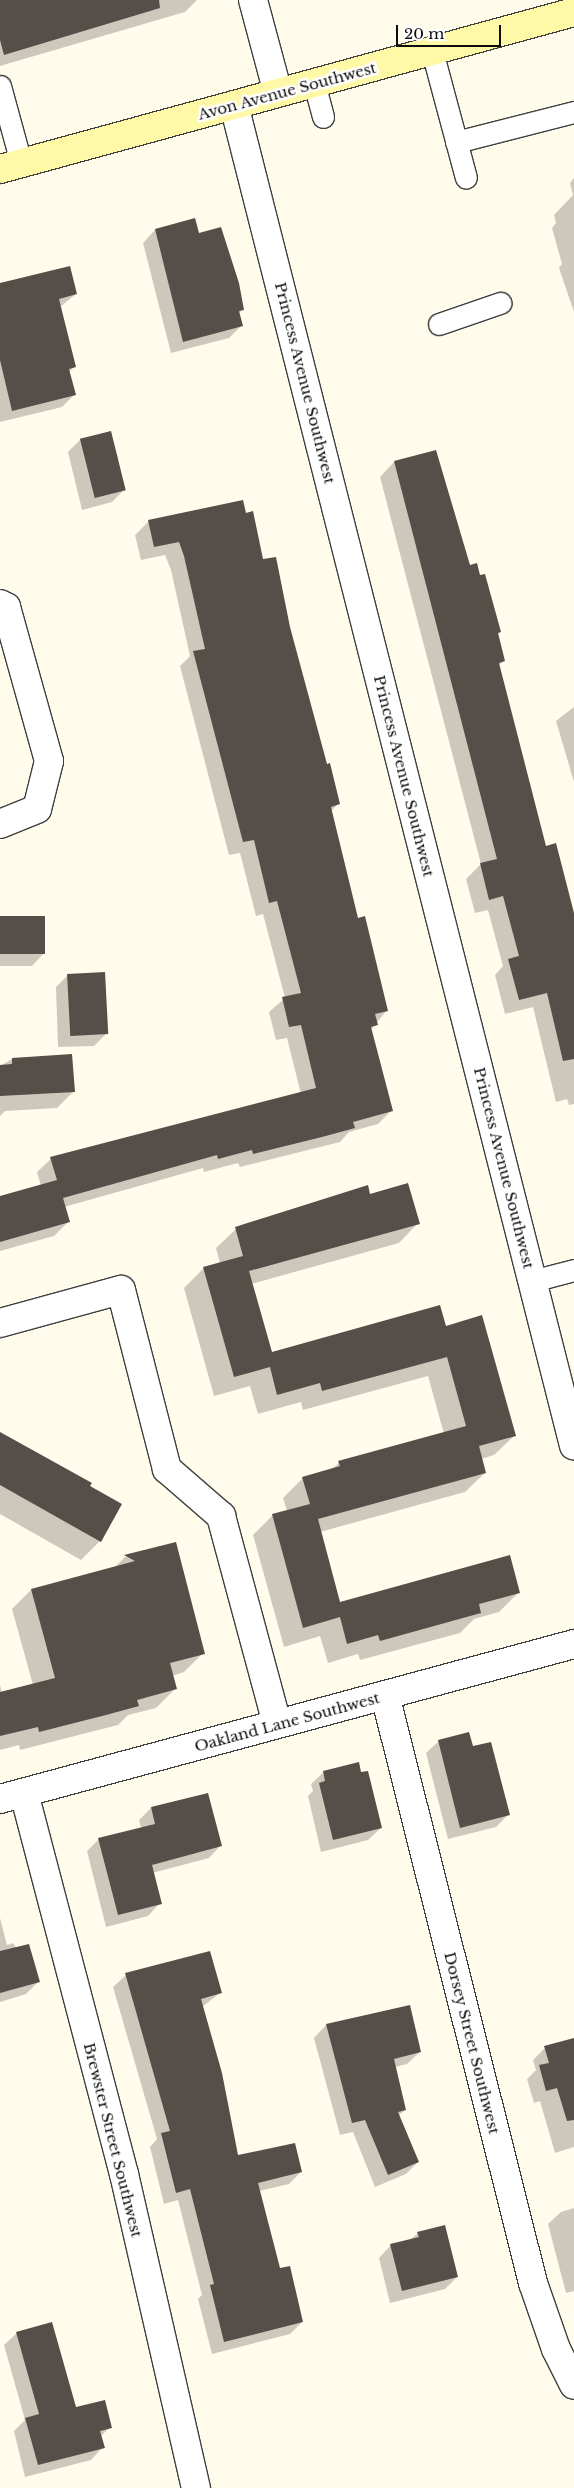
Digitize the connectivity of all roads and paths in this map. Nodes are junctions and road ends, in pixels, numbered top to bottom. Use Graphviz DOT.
graph roads {
  1 [pos="253,0"];
  2 [pos="574,12"];
  3 [pos="432,51"];
  4 [pos="314,83"];
  5 [pos="0,86"];
  6 [pos="278,93"];
  7 [pos="234,105"];
  8 [pos="574,112"];
  9 [pos="323,117"];
  10 [pos="456,142"];
  11 [pos="11,166"];
  12 [pos="466,178"];
  13 [pos="500,303"];
  14 [pos="438,324"];
  15 [pos="0,604"];
  16 [pos="0,824"];
  17 [pos="574,1270"];
  18 [pos="532,1281"];
  19 [pos="0,1323"];
  20 [pos="574,1446"];
  21 [pos="574,1644"];
  22 [pos="385,1695"];
  23 [pos="277,1724"];
  24 [pos="12,1796"];
  25 [pos="574,2385"];
  26 [pos="196,2488"];
  1 -- 6 [label="street"];
  2 -- 3 [label="street, Avon Avenue Southwest"];
  3 -- 4 [label="street, Avon Avenue Southwest"];
  3 -- 10 [label="lane"];
  4 -- 6 [label="street, Avon Avenue Southwest"];
  4 -- 9 [label="lane"];
  5 -- 11 [label="lane"];
  6 -- 7 [label="street, Avon Avenue Southwest"];
  7 -- 11 [label="street, Avon Avenue Southwest"];
  7 -- 18 [label="street, Princess Avenue Southwest"];
  8 -- 10 [label="lane"];
  10 -- 12 [label="lane"];
  13 -- 14 [label="lane"];
  15 -- 16 [label="street"];
  17 -- 18 [label="lane"];
  18 -- 20 [label="street, Princess Avenue Southwest"];
  19 -- 23 [label="street"];
  21 -- 22 [label="street, Oakland Lane Southwest"];
  22 -- 23 [label="street, Oakland Lane Southwest"];
  22 -- 25 [label="street, Dorsey Street Southwest"];
  23 -- 24 [label="street, Oakland Lane Southwest"];
  24 -- 26 [label="street, Brewster Street Southwest"];
}
